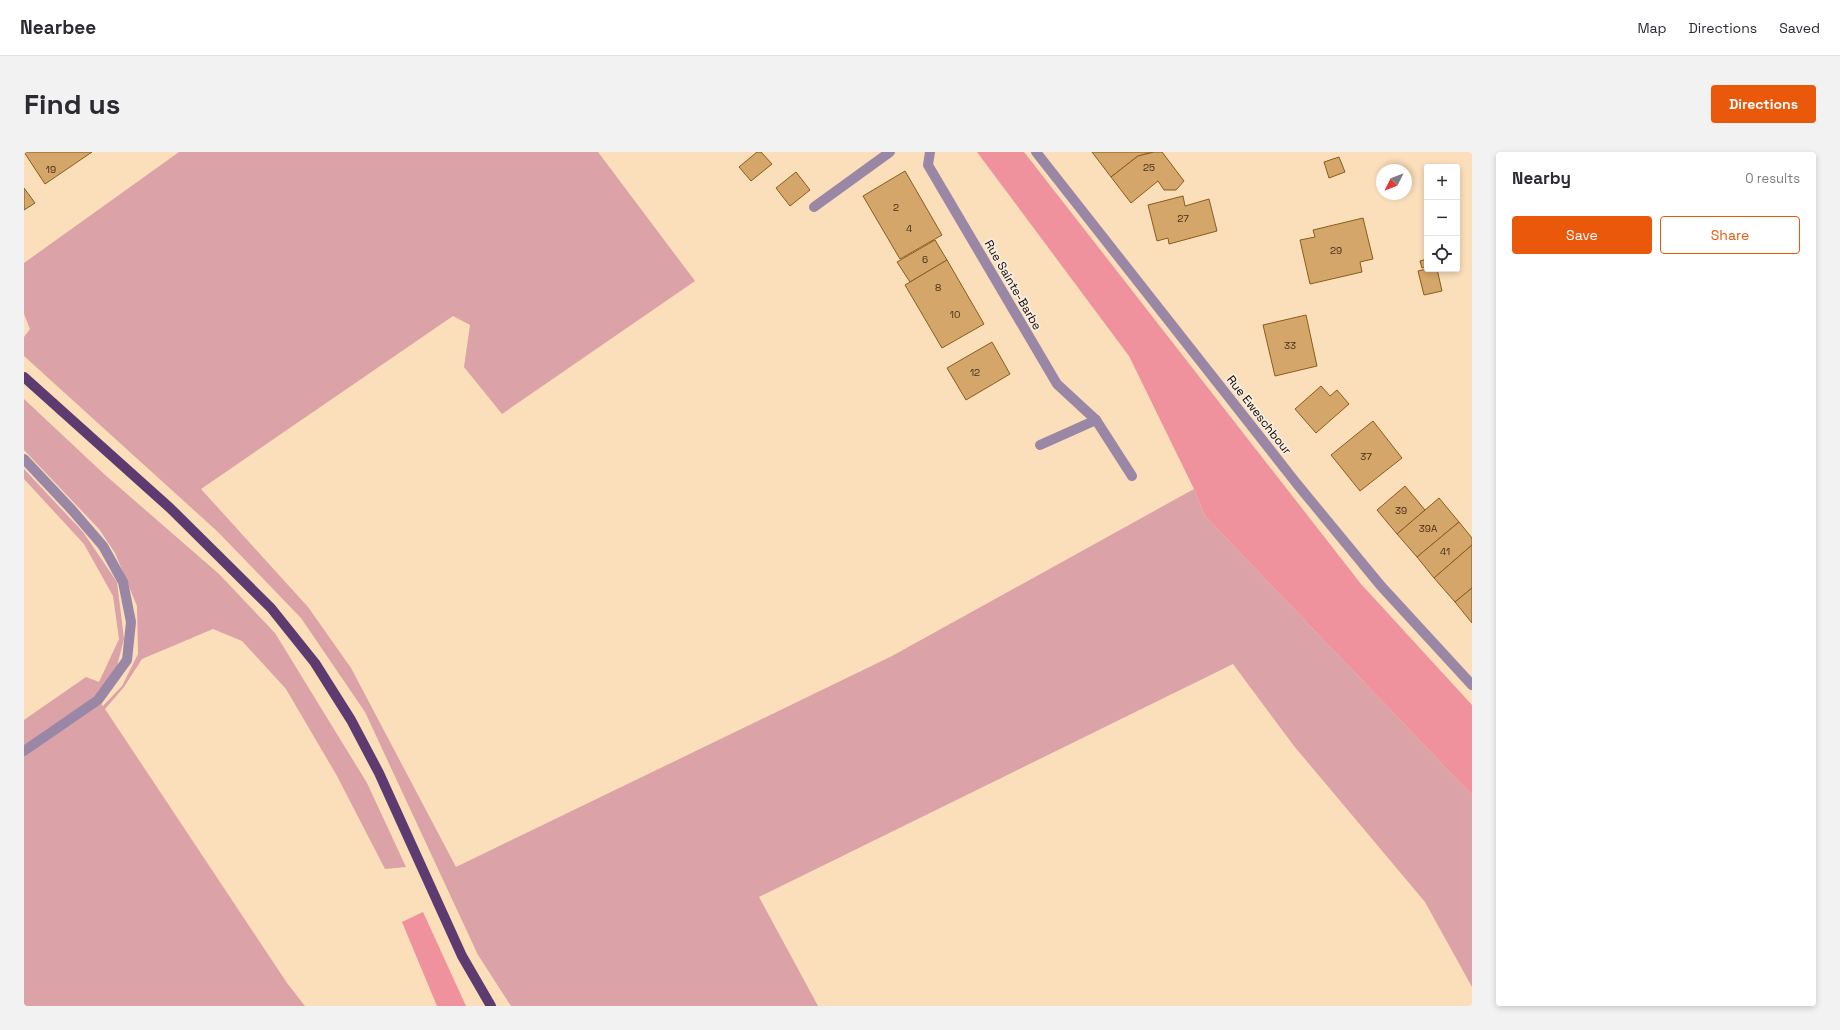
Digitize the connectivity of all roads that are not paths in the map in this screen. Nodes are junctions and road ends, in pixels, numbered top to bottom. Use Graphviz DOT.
graph roads {
  1 [pos="890,152"];
  2 [pos="930,152"];
  3 [pos="1036,152"];
  4 [pos="814,207"];
  5 [pos="24,377"];
  6 [pos="1096,420"];
  7 [pos="1040,445"];
  8 [pos="24,459"];
  9 [pos="1132,476"];
  10 [pos="1472,685"];
  11 [pos="24,751"];
  12 [pos="491,1006"];
  1 -- 4 [label="street"];
  2 -- 6 [label="street, Rue Sainte-Barbe"];
  3 -- 10 [label="street, Rue Eweschbour"];
  5 -- 12 [label="main road"];
  6 -- 7 [label="street"];
  6 -- 9 [label="street, Rue Sainte-Barbe"];
  8 -- 11 [label="street"];
}
